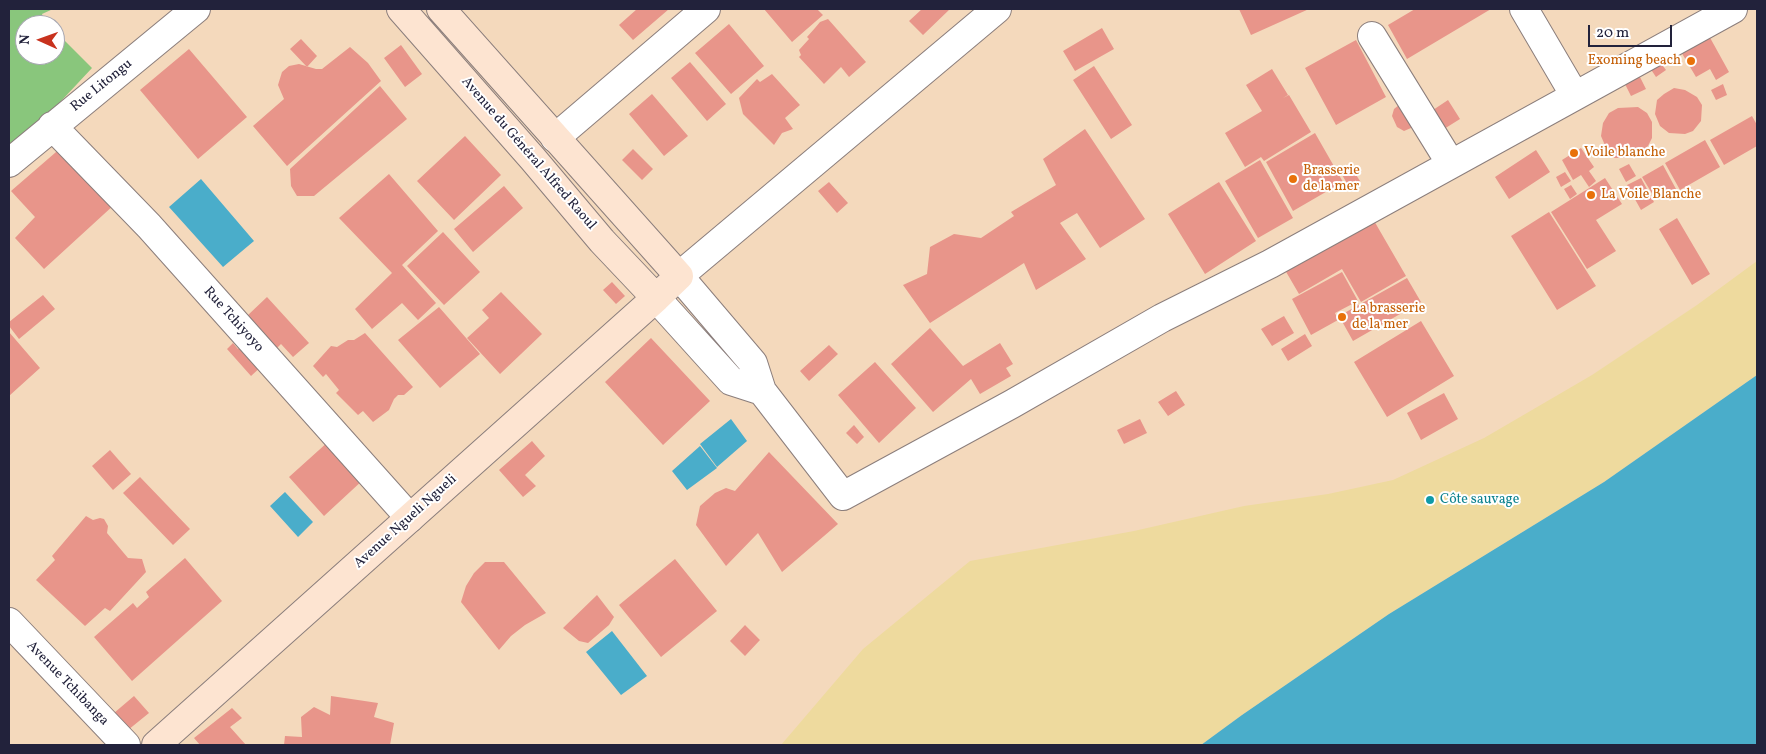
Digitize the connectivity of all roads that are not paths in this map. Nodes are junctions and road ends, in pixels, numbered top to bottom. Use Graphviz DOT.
graph roads {
  1 [pos="196,9"];
  2 [pos="401,9"];
  3 [pos="441,9"];
  4 [pos="706,9"];
  5 [pos="997,9"];
  6 [pos="1524,9"];
  7 [pos="1732,9"];
  8 [pos="1372,36"];
  9 [pos="1575,96"];
  10 [pos="52,126"];
  11 [pos="555,138"];
  12 [pos="9,164"];
  13 [pos="1451,164"];
  14 [pos="679,276"];
  15 [pos="656,298"];
  16 [pos="762,390"];
  17 [pos="410,518"];
  18 [pos="9,622"];
  19 [pos="126,745"];
  20 [pos="156,745"];
  1 -- 10 [label="street, Rue Litongu"];
  2 -- 15 [label="street, Avenue du Général Alfred Raoul"];
  3 -- 11 [label="street"];
  4 -- 11 [label="street"];
  5 -- 14 [label="street"];
  6 -- 9 [label="street"];
  7 -- 9 [label="street"];
  8 -- 13 [label="street"];
  9 -- 13 [label="street"];
  10 -- 12 [label="street, Rue Litongu"];
  10 -- 17 [label="street, Rue Tchiyoyo"];
  11 -- 14 [label="street"];
  13 -- 16 [label="street"];
  14 -- 15 [label="street, Avenue Ngueli Ngueli"];
  14 -- 16 [label="street"];
  15 -- 16 [label="street"];
  15 -- 17 [label="street, Avenue Ngueli Ngueli"];
  17 -- 20 [label="street, Avenue Ngueli Ngueli"];
  18 -- 19 [label="street, Avenue Tchibanga"];
}
